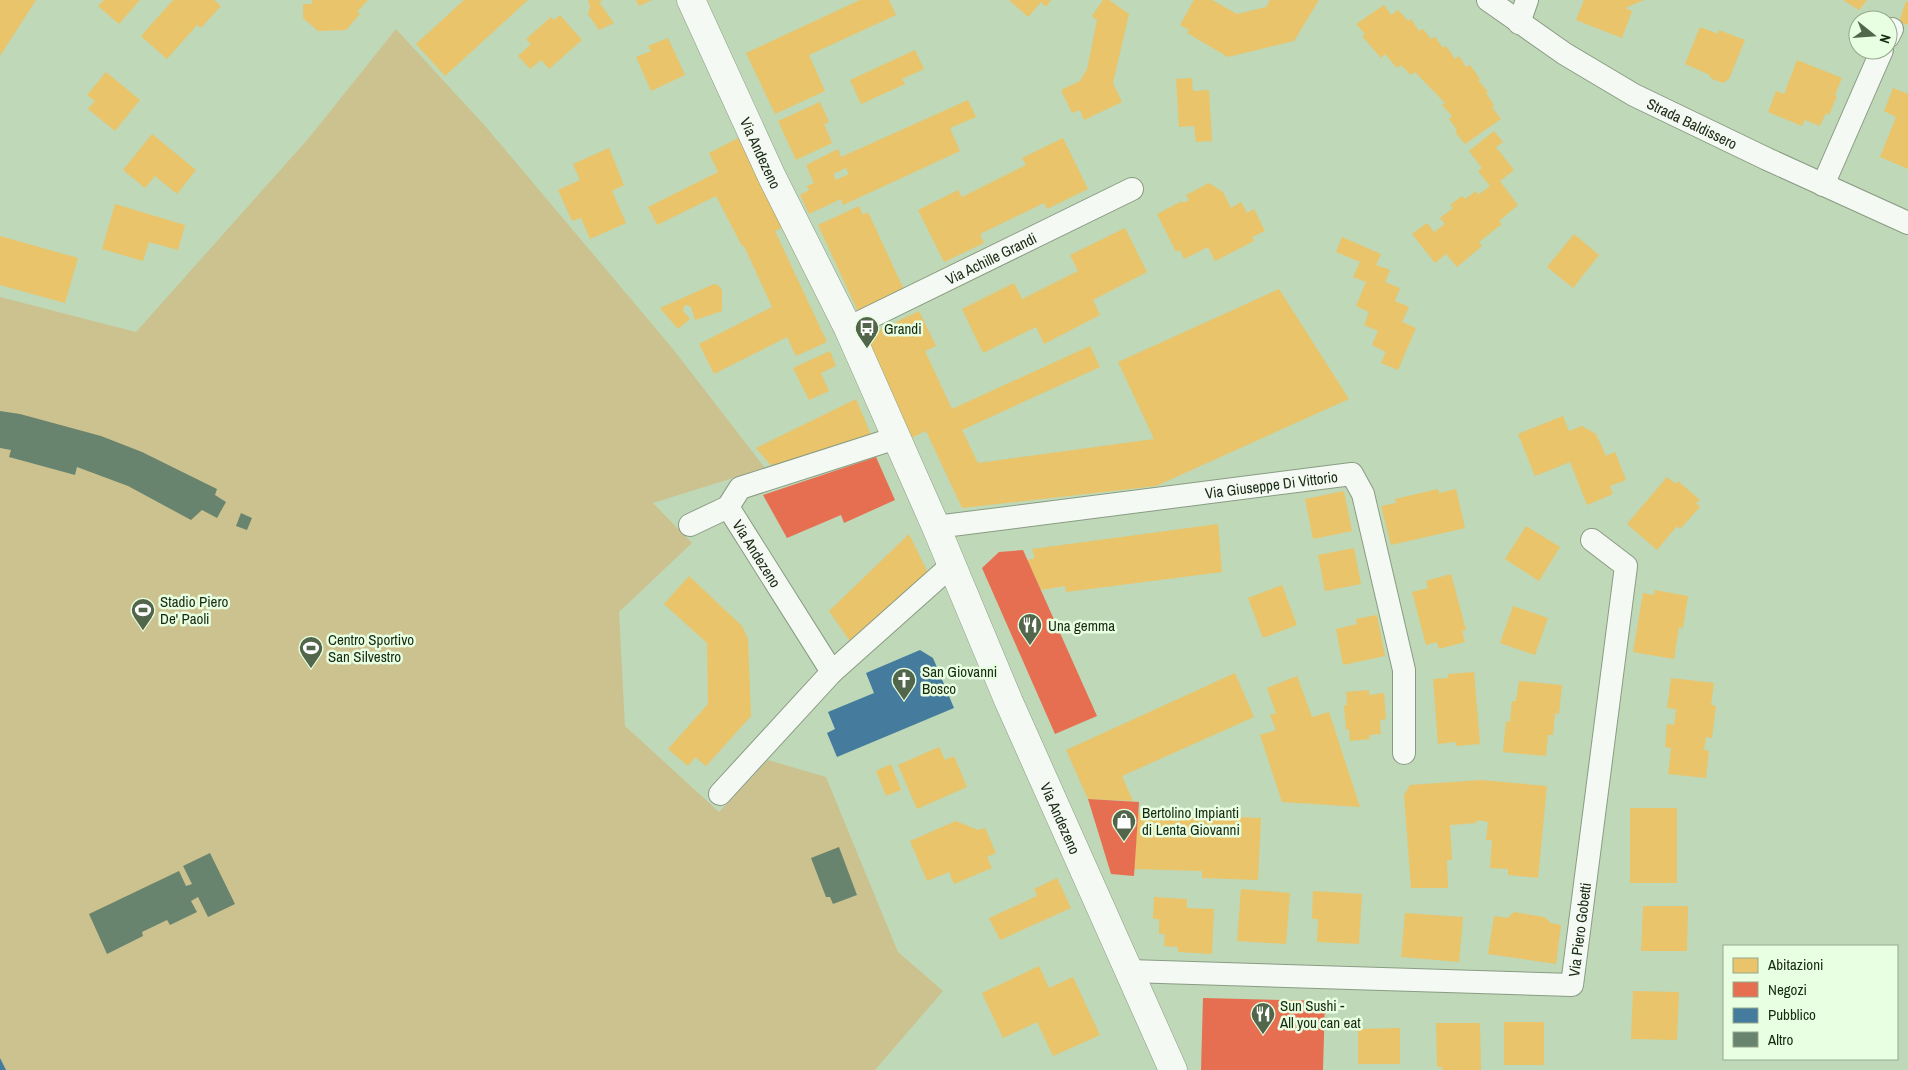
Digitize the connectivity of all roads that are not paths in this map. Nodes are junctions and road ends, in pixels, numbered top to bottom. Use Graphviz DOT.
graph roads {
  1 [pos="691,0"];
  2 [pos="1488,0"];
  3 [pos="1527,0"];
  4 [pos="1519,23"];
  5 [pos="1878,60"];
  6 [pos="1823,184"];
  7 [pos="1132,189"];
  8 [pos="1908,223"];
  9 [pos="848,328"];
  10 [pos="896,438"];
  11 [pos="728,507"];
  12 [pos="690,525"];
  13 [pos="936,527"];
  14 [pos="1592,540"];
  15 [pos="952,565"];
  16 [pos="832,672"];
  17 [pos="1404,753"];
  18 [pos="720,794"];
  19 [pos="1129,971"];
  20 [pos="1173,1070"];
  1 -- 9 [label="main road, Via Andezeno"];
  2 -- 4 [label="street, Strada Baldissero"];
  3 -- 4 [label="street"];
  4 -- 6 [label="street, Strada Baldissero"];
  5 -- 6 [label="street"];
  6 -- 8 [label="street, Strada Baldissero"];
  7 -- 9 [label="street, Via Achille Grandi"];
  9 -- 10 [label="main road, Via Andezeno"];
  10 -- 11 [label="street, Via Andezeno"];
  10 -- 13 [label="main road, Via Andezeno"];
  11 -- 12 [label="street"];
  11 -- 16 [label="street, Via Andezeno"];
  13 -- 15 [label="main road, Via Andezeno"];
  13 -- 17 [label="street, Via Giuseppe Di Vittorio"];
  14 -- 19 [label="street, Via Piero Gobetti"];
  15 -- 16 [label="street"];
  15 -- 19 [label="main road, Via Andezeno"];
  16 -- 18 [label="street"];
  19 -- 20 [label="main road, Via Andezeno"];
}
